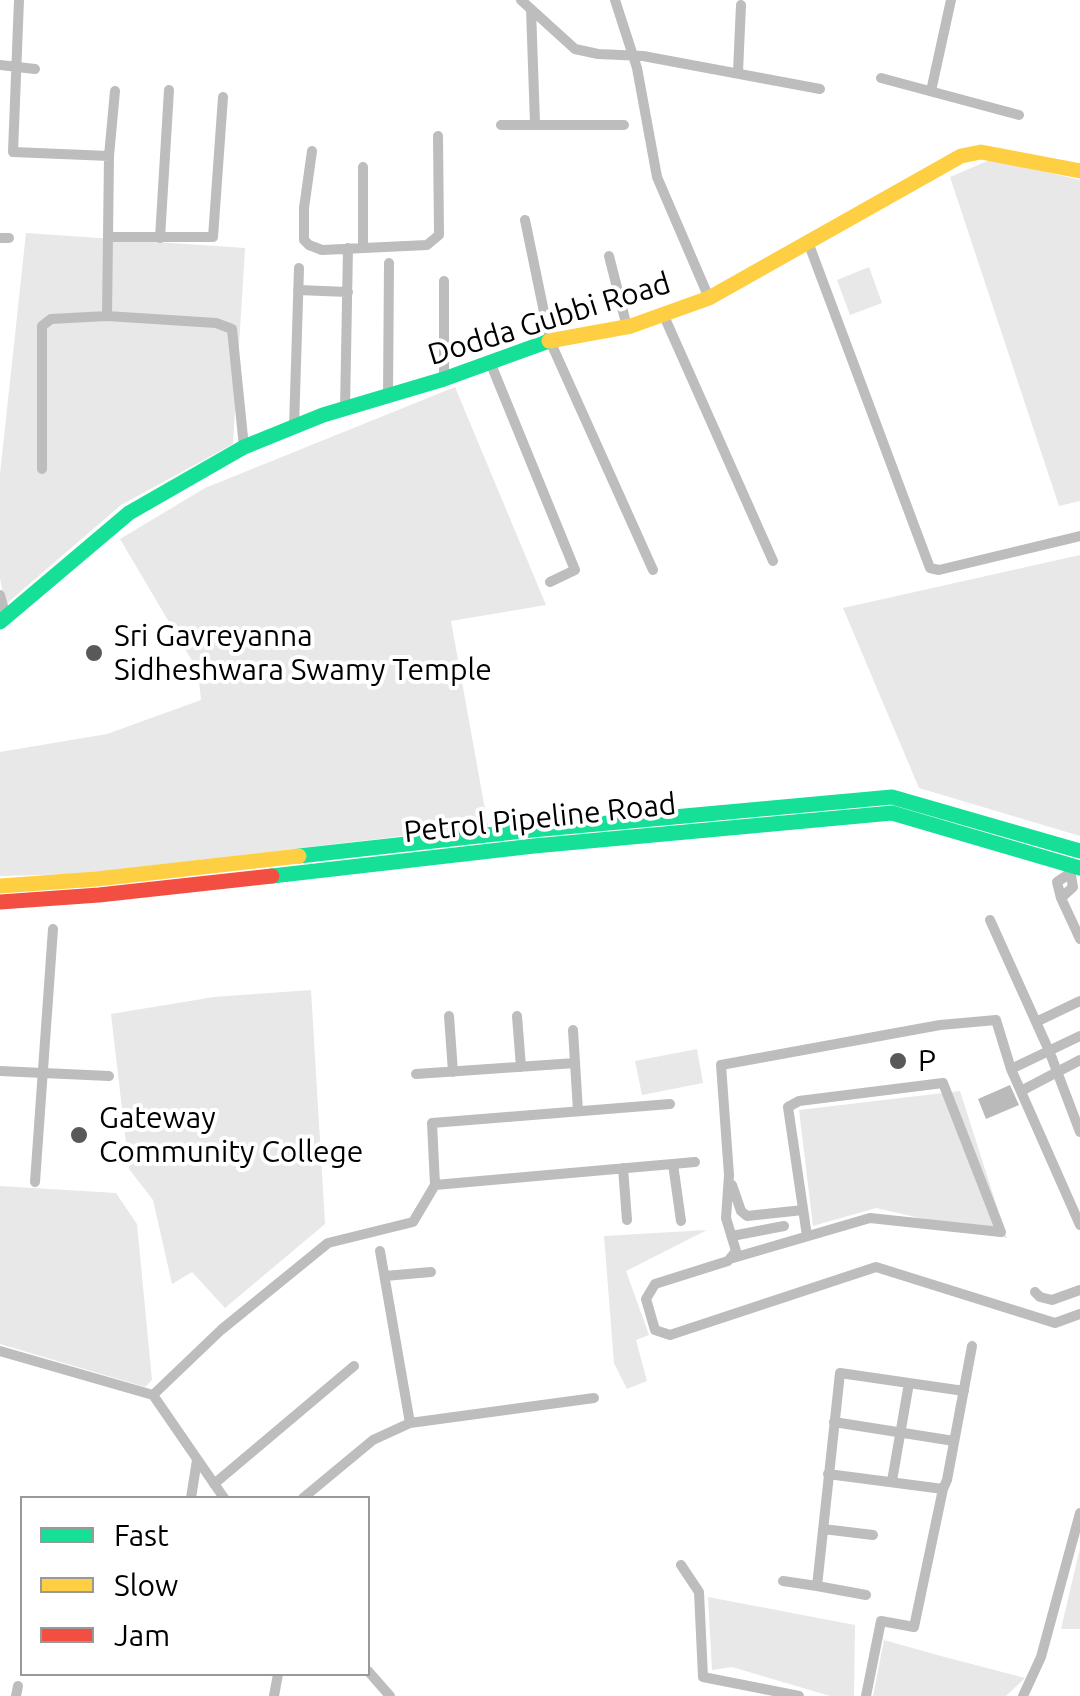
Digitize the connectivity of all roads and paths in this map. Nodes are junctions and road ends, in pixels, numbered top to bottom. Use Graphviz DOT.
graph roads {
  1 [pos="18,0"];
  2 [pos="615,0"];
  3 [pos="951,0"];
  4 [pos="526,4"];
  5 [pos="741,5"];
  6 [pos="634,55"];
  7 [pos="0,65"];
  8 [pos="16,67"];
  9 [pos="35,68"];
  10 [pos="738,72"];
  11 [pos="881,78"];
  12 [pos="820,88"];
  13 [pos="169,90"];
  14 [pos="115,91"];
  15 [pos="932,91"];
  16 [pos="224,97"];
  17 [pos="1019,115"];
  18 [pos="534,123"];
  19 [pos="501,125"];
  20 [pos="624,125"];
  21 [pos="438,136"];
  22 [pos="312,150"];
  23 [pos="108,156"];
  24 [pos="363,168"];
  25 [pos="1080,171"];
  26 [pos="525,220"];
  27 [pos="108,237"];
  28 [pos="160,238"];
  29 [pos="808,242"];
  30 [pos="348,248"];
  31 [pos="363,248"];
  32 [pos="609,256"];
  33 [pos="389,263"];
  34 [pos="299,268"];
  35 [pos="444,281"];
  36 [pos="298,290"];
  37 [pos="348,292"];
  38 [pos="709,298"];
  39 [pos="107,316"];
  40 [pos="664,316"];
  41 [pos="627,327"];
  42 [pos="550,341"];
  43 [pos="490,362"];
  44 [pos="444,379"];
  45 [pos="388,396"];
  46 [pos="344,409"];
  47 [pos="294,427"];
  48 [pos="244,447"];
  49 [pos="42,468"];
  50 [pos="1080,536"];
  51 [pos="774,561"];
  52 [pos="575,570"];
  53 [pos="654,570"];
  54 [pos="550,582"];
  55 [pos="581,585"];
  56 [pos="0,595"];
  57 [pos="3,620"];
  58 [pos="326,860"];
  59 [pos="1076,861"];
  60 [pos="0,886"];
  61 [pos="0,902"];
  62 [pos="990,920"];
  63 [pos="53,929"];
  64 [pos="1080,939"];
  65 [pos="1080,1002"];
  66 [pos="449,1016"];
  67 [pos="517,1016"];
  68 [pos="1036,1022"];
  69 [pos="573,1030"];
  70 [pos="1080,1036"];
  71 [pos="1050,1053"];
  72 [pos="1080,1061"];
  73 [pos="575,1062"];
  74 [pos="521,1066"];
  75 [pos="1012,1069"];
  76 [pos="0,1071"];
  77 [pos="453,1072"];
  78 [pos="1058,1072"];
  79 [pos="44,1074"];
  80 [pos="416,1074"];
  81 [pos="109,1076"];
  82 [pos="1021,1091"];
  83 [pos="670,1104"];
  84 [pos="578,1111"];
  85 [pos="1080,1132"];
  86 [pos="695,1162"];
  87 [pos="673,1164"];
  88 [pos="622,1168"];
  89 [pos="729,1174"];
  90 [pos="36,1182"];
  91 [pos="435,1185"];
  92 [pos="803,1210"];
  93 [pos="628,1220"];
  94 [pos="681,1221"];
  95 [pos="1080,1225"];
  96 [pos="784,1226"];
  97 [pos="732,1236"];
  98 [pos="807,1236"];
  99 [pos="380,1251"];
  100 [pos="731,1258"];
  101 [pos="430,1272"];
  102 [pos="385,1276"];
  103 [pos="1080,1290"];
  104 [pos="1035,1292"];
  105 [pos="1080,1314"];
  106 [pos="972,1346"];
  107 [pos="0,1351"];
  108 [pos="354,1366"];
  109 [pos="909,1383"];
  110 [pos="964,1391"];
  111 [pos="152,1394"];
  112 [pos="594,1398"];
  113 [pos="834,1422"];
  114 [pos="410,1423"];
  115 [pos="900,1432"];
  116 [pos="954,1440"];
  117 [pos="197,1459"];
  118 [pos="828,1474"];
  119 [pos="892,1481"];
  120 [pos="214,1484"];
  121 [pos="943,1488"];
  122 [pos="191,1496"];
  123 [pos="223,1496"];
  124 [pos="305,1496"];
  125 [pos="1080,1513"];
  126 [pos="822,1529"];
  127 [pos="873,1534"];
  128 [pos="681,1565"];
  129 [pos="784,1581"];
  130 [pos="817,1586"];
  131 [pos="866,1595"];
  132 [pos="370,1673"];
  133 [pos="390,1696"];
  134 [pos="799,1696"];
  135 [pos="866,1696"];
  136 [pos="1023,1696"];
  1 -- 8 [label="street"];
  2 -- 6 [label="street"];
  3 -- 15 [label="street"];
  4 -- 6 [label="street"];
  4 -- 18 [label="street"];
  5 -- 10 [label="street"];
  6 -- 10 [label="street"];
  6 -- 38 [label="street"];
  7 -- 8 [label="street"];
  8 -- 9 [label="street"];
  8 -- 23 [label="street"];
  10 -- 12 [label="street"];
  11 -- 15 [label="street"];
  13 -- 28 [label="street"];
  14 -- 23 [label="street"];
  15 -- 17 [label="street"];
  16 -- 28 [label="street"];
  18 -- 19 [label="street"];
  18 -- 20 [label="street"];
  21 -- 31 [label="street"];
  22 -- 30 [label="street"];
  23 -- 27 [label="street"];
  24 -- 31 [label="street"];
  25 -- 29 [label="main road, Dodda Gubbi Road"];
  26 -- 42 [label="street"];
  27 -- 28 [label="street"];
  27 -- 39 [label="street"];
  29 -- 38 [label="main road, Dodda Gubbi Road"];
  29 -- 50 [label="street"];
  30 -- 31 [label="street"];
  30 -- 37 [label="street"];
  32 -- 41 [label="street"];
  33 -- 45 [label="street"];
  34 -- 36 [label="street"];
  35 -- 44 [label="street"];
  36 -- 37 [label="street"];
  36 -- 47 [label="street"];
  37 -- 46 [label="street"];
  38 -- 40 [label="main road, Dodda Gubbi Road"];
  39 -- 48 [label="street"];
  39 -- 49 [label="street"];
  40 -- 41 [label="main road, Dodda Gubbi Road"];
  40 -- 51 [label="street"];
  41 -- 42 [label="main road, Dodda Gubbi Road"];
  42 -- 43 [label="main road, Dodda Gubbi Road"];
  42 -- 53 [label="street"];
  43 -- 44 [label="main road, Dodda Gubbi Road"];
  43 -- 52 [label="street"];
  44 -- 45 [label="main road, Dodda Gubbi Road"];
  45 -- 46 [label="main road, Dodda Gubbi Road"];
  46 -- 47 [label="main road, Dodda Gubbi Road"];
  47 -- 48 [label="main road, Dodda Gubbi Road"];
  48 -- 57 [label="main road, Dodda Gubbi Road"];
  52 -- 54 [label="street"];
  52 -- 55 [label="street"];
  56 -- 57 [label="street"];
  58 -- 59 [label="main road, Petrol Pipeline Road"];
  58 -- 60 [label="main road, Petrol Pipeline Road"];
  58 -- 61 [label="main road, Petrol Pipeline Road"];
  59 -- 64 [label="street"];
  62 -- 68 [label="street"];
  63 -- 79 [label="street"];
  65 -- 68 [label="street"];
  66 -- 77 [label="street"];
  67 -- 74 [label="street"];
  68 -- 71 [label="street"];
  69 -- 73 [label="street"];
  70 -- 71 [label="street"];
  71 -- 75 [label="street"];
  71 -- 78 [label="street"];
  72 -- 78 [label="street"];
  73 -- 74 [label="street"];
  73 -- 84 [label="street"];
  74 -- 77 [label="street"];
  75 -- 82 [label="street"];
  75 -- 89 [label="street"];
  76 -- 79 [label="street"];
  77 -- 80 [label="street"];
  78 -- 82 [label="street"];
  78 -- 85 [label="street"];
  79 -- 81 [label="street"];
  79 -- 90 [label="street"];
  82 -- 95 [label="street"];
  83 -- 84 [label="street"];
  84 -- 91 [label="street"];
  86 -- 87 [label="street"];
  87 -- 88 [label="street"];
  87 -- 94 [label="street"];
  88 -- 91 [label="street"];
  88 -- 93 [label="street"];
  89 -- 92 [label="street"];
  89 -- 97 [label="street"];
  91 -- 111 [label="street"];
  92 -- 98 [label="street"];
  92 -- 98 [label="street"];
  96 -- 97 [label="street"];
  97 -- 100 [label="street"];
  98 -- 100 [label="street"];
  99 -- 102 [label="street"];
  100 -- 105 [label="street"];
  101 -- 102 [label="street"];
  102 -- 114 [label="street"];
  103 -- 104 [label="street"];
  106 -- 110 [label="street"];
  107 -- 111 [label="street"];
  108 -- 120 [label="street"];
  109 -- 110 [label="street"];
  109 -- 113 [label="street"];
  109 -- 115 [label="street"];
  110 -- 116 [label="street"];
  111 -- 117 [label="street"];
  112 -- 114 [label="street"];
  113 -- 115 [label="street"];
  113 -- 118 [label="street"];
  114 -- 124 [label="street"];
  115 -- 116 [label="street"];
  115 -- 119 [label="street"];
  116 -- 121 [label="street"];
  117 -- 120 [label="street"];
  117 -- 122 [label="street"];
  118 -- 119 [label="street"];
  118 -- 126 [label="street"];
  119 -- 121 [label="street"];
  120 -- 123 [label="street"];
  121 -- 135 [label="street"];
  125 -- 136 [label="street"];
  126 -- 127 [label="street"];
  126 -- 130 [label="street"];
  128 -- 134 [label="street"];
  129 -- 130 [label="street"];
  130 -- 131 [label="street"];
  132 -- 133 [label="street"];
}
